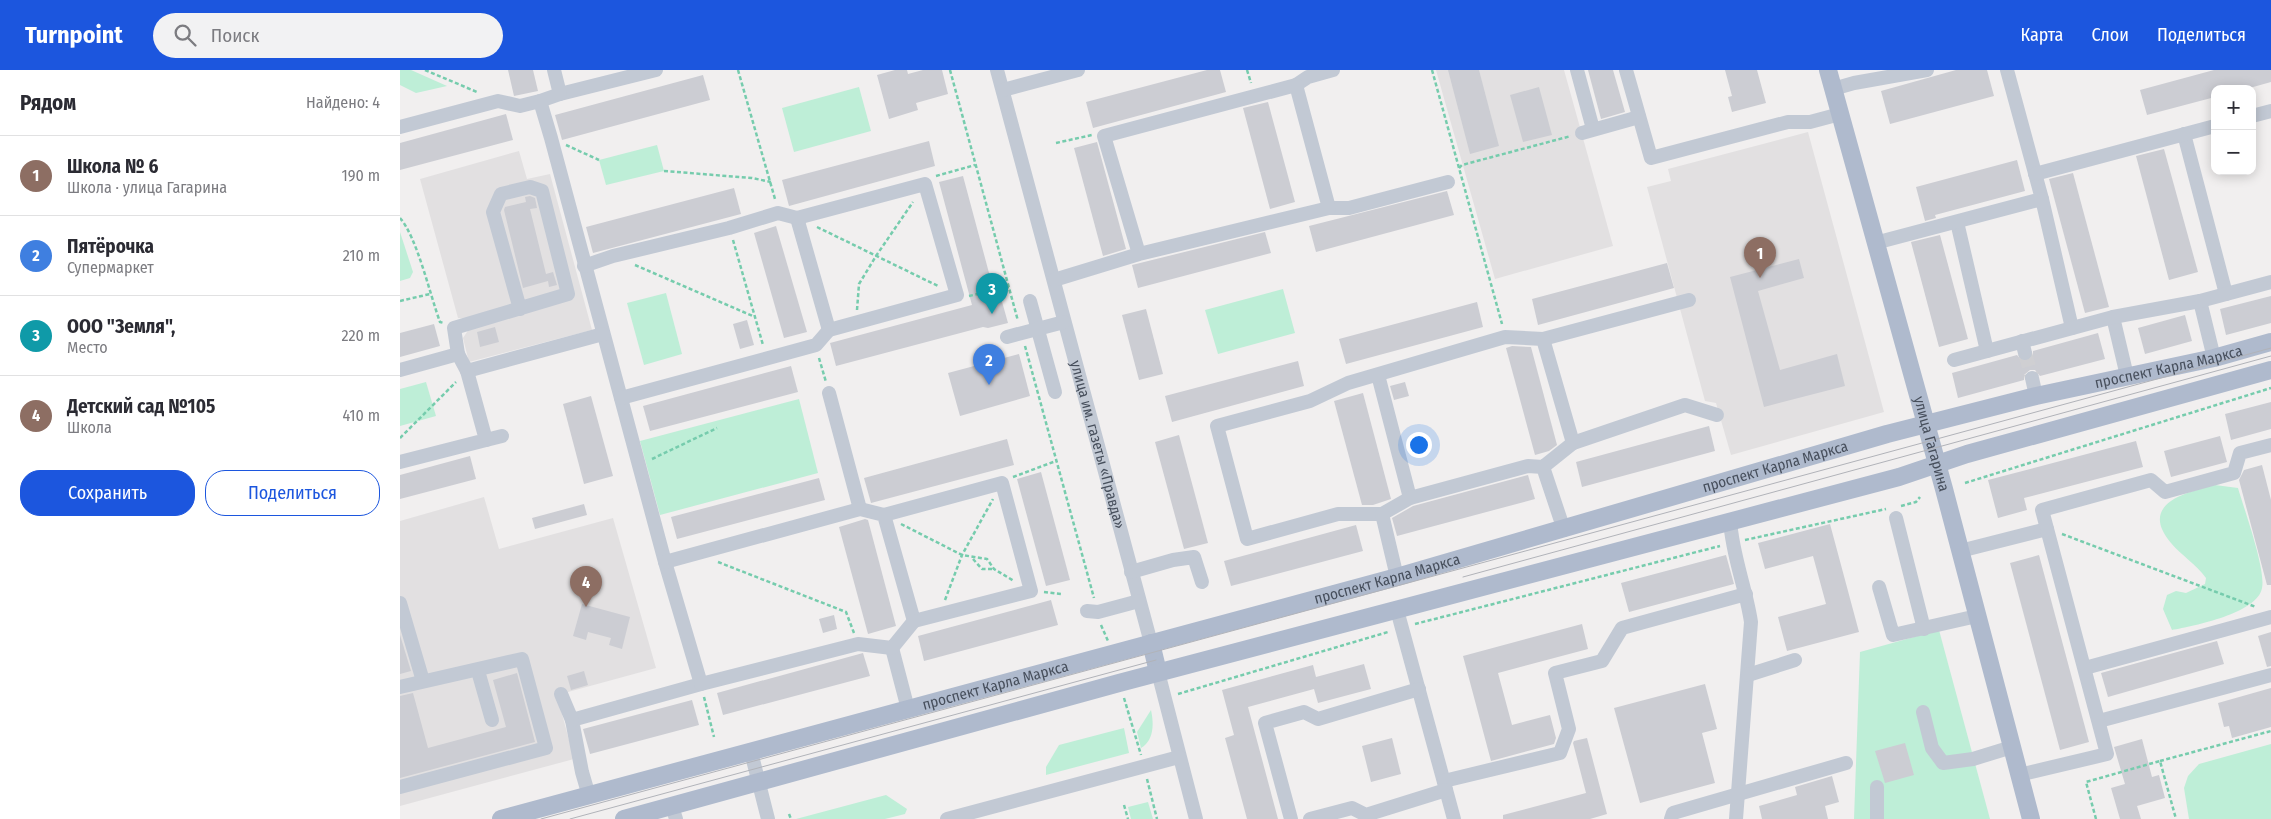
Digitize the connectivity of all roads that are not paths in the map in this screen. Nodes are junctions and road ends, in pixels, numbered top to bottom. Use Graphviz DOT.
graph roads {
  1 [pos="554,70"];
  2 [pos="656,70"];
  3 [pos="997,70"];
  4 [pos="1078,70"];
  5 [pos="1332,70"];
  6 [pos="1577,70"];
  7 [pos="1626,70"];
  8 [pos="1828,70"];
  9 [pos="1923,70"];
  10 [pos="2007,70"];
  11 [pos="1296,84"];
  12 [pos="1833,89"];
  13 [pos="1003,90"];
  14 [pos="560,94"];
  15 [pos="540,101"];
  16 [pos="2271,111"];
  17 [pos="1840,114"];
  18 [pos="2256,115"];
  19 [pos="1639,117"];
  20 [pos="400,127"];
  21 [pos="2211,127"];
  22 [pos="2184,134"];
  23 [pos="2035,174"];
  24 [pos="1448,182"];
  25 [pos="2042,199"];
  26 [pos="1329,208"];
  27 [pos="797,218"];
  28 [pos="1957,222"];
  29 [pos="1875,244"];
  30 [pos="1139,254"];
  31 [pos="584,266"];
  32 [pos="1054,280"];
  33 [pos="2271,282"];
  34 [pos="2226,294"];
  35 [pos="1689,300"];
  36 [pos="1030,301"];
  37 [pos="2200,301"];
  38 [pos="520,309"];
  39 [pos="2113,317"];
  40 [pos="1064,322"];
  41 [pos="1038,328"];
  42 [pos="2072,328"];
  43 [pos="829,330"];
  44 [pos="603,334"];
  45 [pos="1014,335"];
  46 [pos="1543,339"];
  47 [pos="2271,342"];
  48 [pos="1987,351"];
  49 [pos="458,354"];
  50 [pos="2214,358"];
  51 [pos="1954,360"];
  52 [pos="400,370"];
  53 [pos="2271,370"];
  54 [pos="467,371"];
  55 [pos="1378,375"];
  56 [pos="2127,376"];
  57 [pos="2032,378"];
  58 [pos="1055,392"];
  59 [pos="829,393"];
  60 [pos="2036,396"];
  61 [pos="621,398"];
  62 [pos="1717,415"];
  63 [pos="1925,424"];
  64 [pos="502,436"];
  65 [pos="486,440"];
  66 [pos="1573,443"];
  67 [pos="2271,445"];
  68 [pos="400,462"];
  69 [pos="1937,464"];
  70 [pos="1542,467"];
  71 [pos="1410,498"];
  72 [pos="860,508"];
  73 [pos="1893,511"];
  74 [pos="1382,514"];
  75 [pos="884,515"];
  76 [pos="1730,520"];
  77 [pos="2047,529"];
  78 [pos="1564,530"];
  79 [pos="1960,551"];
  80 [pos="665,562"];
  81 [pos="1130,572"];
  82 [pos="1397,577"];
  83 [pos="1202,582"];
  84 [pos="1879,587"];
  85 [pos="1746,594"];
  86 [pos="1139,601"];
  87 [pos="400,603"];
  88 [pos="1397,610"];
  89 [pos="1092,612"];
  90 [pos="2266,613"];
  91 [pos="1977,616"];
  92 [pos="914,622"];
  93 [pos="1924,629"];
  94 [pos="1151,643"];
  95 [pos="892,648"];
  96 [pos="1794,660"];
  97 [pos="2084,668"];
  98 [pos="478,671"];
  99 [pos="1158,672"];
  100 [pos="1748,675"];
  101 [pos="2271,675"];
  102 [pos="423,681"];
  103 [pos="701,684"];
  104 [pos="400,687"];
  105 [pos="1419,689"];
  106 [pos="561,694"];
  107 [pos="908,709"];
  108 [pos="1923,712"];
  109 [pos="492,720"];
  110 [pos="572,720"];
  111 [pos="2099,721"];
  112 [pos="2012,747"];
  113 [pos="751,752"];
  114 [pos="1179,757"];
  115 [pos="1846,763"];
  116 [pos="2019,775"];
  117 [pos="759,783"];
  118 [pos="1445,785"];
  119 [pos="400,787"];
  120 [pos="1877,787"];
  121 [pos="1737,793"];
  122 [pos="589,796"];
  123 [pos="674,812"];
  124 [pos="650,815"];
  125 [pos="501,819"];
  126 [pos="624,819"];
  127 [pos="768,819"];
  128 [pos="947,819"];
  129 [pos="1196,819"];
  130 [pos="1291,819"];
  131 [pos="1310,819"];
  132 [pos="1454,819"];
  133 [pos="1671,819"];
  134 [pos="1736,819"];
  135 [pos="1877,819"];
  136 [pos="2031,819"];
  1 -- 14 [label="street"];
  2 -- 14 [label="street"];
  3 -- 13 [label="street, улица им. газеты «Правда»"];
  4 -- 13 [label="street"];
  5 -- 11 [label="street"];
  6 -- 19 [label="street"];
  7 -- 19 [label="street"];
  8 -- 12 [label="main road, улица Гагарина"];
  9 -- 12 [label="street"];
  10 -- 23 [label="street"];
  11 -- 26 [label="street"];
  11 -- 30 [label="street"];
  12 -- 17 [label="main road, улица Гагарина"];
  13 -- 32 [label="street, улица им. газеты «Правда»"];
  14 -- 15 [label="street"];
  15 -- 20 [label="street"];
  15 -- 31 [label="street"];
  16 -- 18 [label="street"];
  17 -- 19 [label="street"];
  17 -- 29 [label="main road, улица Гагарина"];
  21 -- 22 [label="street"];
  22 -- 23 [label="street"];
  22 -- 34 [label="street"];
  23 -- 25 [label="street"];
  24 -- 26 [label="street"];
  25 -- 28 [label="street"];
  25 -- 42 [label="street"];
  26 -- 30 [label="street"];
  27 -- 31 [label="street"];
  27 -- 43 [label="street"];
  27 -- 43 [label="street"];
  28 -- 29 [label="street"];
  28 -- 48 [label="street"];
  29 -- 63 [label="main road, улица Гагарина"];
  30 -- 32 [label="street"];
  31 -- 44 [label="street"];
  32 -- 40 [label="street, улица им. газеты «Правда»"];
  33 -- 34 [label="street"];
  34 -- 37 [label="street"];
  35 -- 46 [label="street"];
  36 -- 41 [label="street"];
  37 -- 39 [label="street"];
  37 -- 50 [label="street"];
  38 -- 38 [label="street"];
  38 -- 49 [label="street"];
  39 -- 42 [label="street"];
  39 -- 56 [label="street"];
  40 -- 41 [label="street"];
  40 -- 81 [label="street, улица им. газеты «Правда»"];
  41 -- 45 [label="street"];
  41 -- 58 [label="street"];
  42 -- 48 [label="street"];
  43 -- 61 [label="street"];
  44 -- 54 [label="street"];
  44 -- 61 [label="street"];
  46 -- 55 [label="street"];
  46 -- 66 [label="street"];
  47 -- 50 [label="main road, проспект Карла Маркса"];
  48 -- 51 [label="street"];
  49 -- 52 [label="street"];
  49 -- 54 [label="street"];
  50 -- 56 [label="main road, проспект Карла Маркса"];
  53 -- 69 [label="main road, проспект Карла Маркса"];
  54 -- 65 [label="street"];
  55 -- 71 [label="street"];
  55 -- 74 [label="street"];
  56 -- 60 [label="main road, проспект Карла Маркса"];
  57 -- 60 [label="street"];
  59 -- 72 [label="street"];
  60 -- 63 [label="main road, проспект Карла Маркса"];
  61 -- 80 [label="street"];
  62 -- 66 [label="street"];
  63 -- 69 [label="main road, улица Гагарина"];
  63 -- 78 [label="main road, проспект Карла Маркса"];
  64 -- 65 [label="street"];
  65 -- 68 [label="street"];
  66 -- 70 [label="street"];
  67 -- 77 [label="street"];
  69 -- 76 [label="main road, проспект Карла Маркса"];
  69 -- 79 [label="main road, улица Гагарина"];
  70 -- 71 [label="street"];
  70 -- 78 [label="street"];
  71 -- 74 [label="street"];
  72 -- 75 [label="street"];
  72 -- 80 [label="street"];
  73 -- 93 [label="street"];
  74 -- 82 [label="street"];
  75 -- 92 [label="street"];
  75 -- 92 [label="street"];
  76 -- 85 [label="street"];
  76 -- 88 [label="main road, проспект Карла Маркса"];
  77 -- 79 [label="street"];
  77 -- 97 [label="street"];
  78 -- 82 [label="main road, проспект Карла Маркса"];
  79 -- 91 [label="main road, улица Гагарина"];
  80 -- 103 [label="street"];
  81 -- 83 [label="street"];
  81 -- 86 [label="street, улица им. газеты «Правда»"];
  82 -- 94 [label="main road, проспект Карла Маркса"];
  84 -- 93 [label="street"];
  85 -- 100 [label="street"];
  85 -- 118 [label="street"];
  86 -- 89 [label="street"];
  86 -- 94 [label="street, улица им. газеты «Правда»"];
  87 -- 102 [label="street"];
  88 -- 99 [label="main road, проспект Карла Маркса"];
  88 -- 105 [label="street"];
  90 -- 97 [label="street"];
  91 -- 93 [label="street"];
  91 -- 112 [label="main road, улица Гагарина"];
  92 -- 95 [label="street"];
  94 -- 99 [label="main road, улица им. газеты «Правда»"];
  94 -- 107 [label="main road, проспект Карла Маркса"];
  95 -- 103 [label="street"];
  95 -- 107 [label="street"];
  96 -- 100 [label="street"];
  97 -- 111 [label="street"];
  98 -- 102 [label="street"];
  98 -- 109 [label="street"];
  98 -- 119 [label="street"];
  99 -- 114 [label="street, улица им. газеты «Правда»"];
  99 -- 117 [label="main road, проспект Карла Маркса"];
  100 -- 121 [label="street"];
  101 -- 111 [label="street"];
  102 -- 104 [label="street"];
  103 -- 110 [label="street"];
  105 -- 118 [label="street"];
  105 -- 130 [label="street"];
  106 -- 110 [label="street"];
  107 -- 113 [label="main road, проспект Карла Маркса"];
  108 -- 112 [label="street"];
  110 -- 122 [label="street"];
  111 -- 116 [label="street"];
  112 -- 116 [label="main road, улица Гагарина"];
  113 -- 117 [label="street"];
  113 -- 122 [label="main road, проспект Карла Маркса"];
  114 -- 128 [label="street"];
  114 -- 129 [label="street, улица им. газеты «Правда»"];
  115 -- 121 [label="street"];
  116 -- 136 [label="main road, улица Гагарина"];
  117 -- 123 [label="main road, проспект Карла Маркса"];
  117 -- 127 [label="street"];
  118 -- 131 [label="street"];
  118 -- 132 [label="street"];
  120 -- 135 [label="street"];
  121 -- 133 [label="street"];
  121 -- 134 [label="street"];
  122 -- 125 [label="main road, проспект Карла Маркса"];
  123 -- 124 [label="main road, проспект Карла Маркса"];
  124 -- 126 [label="main road, проспект Карла Маркса"];
}
